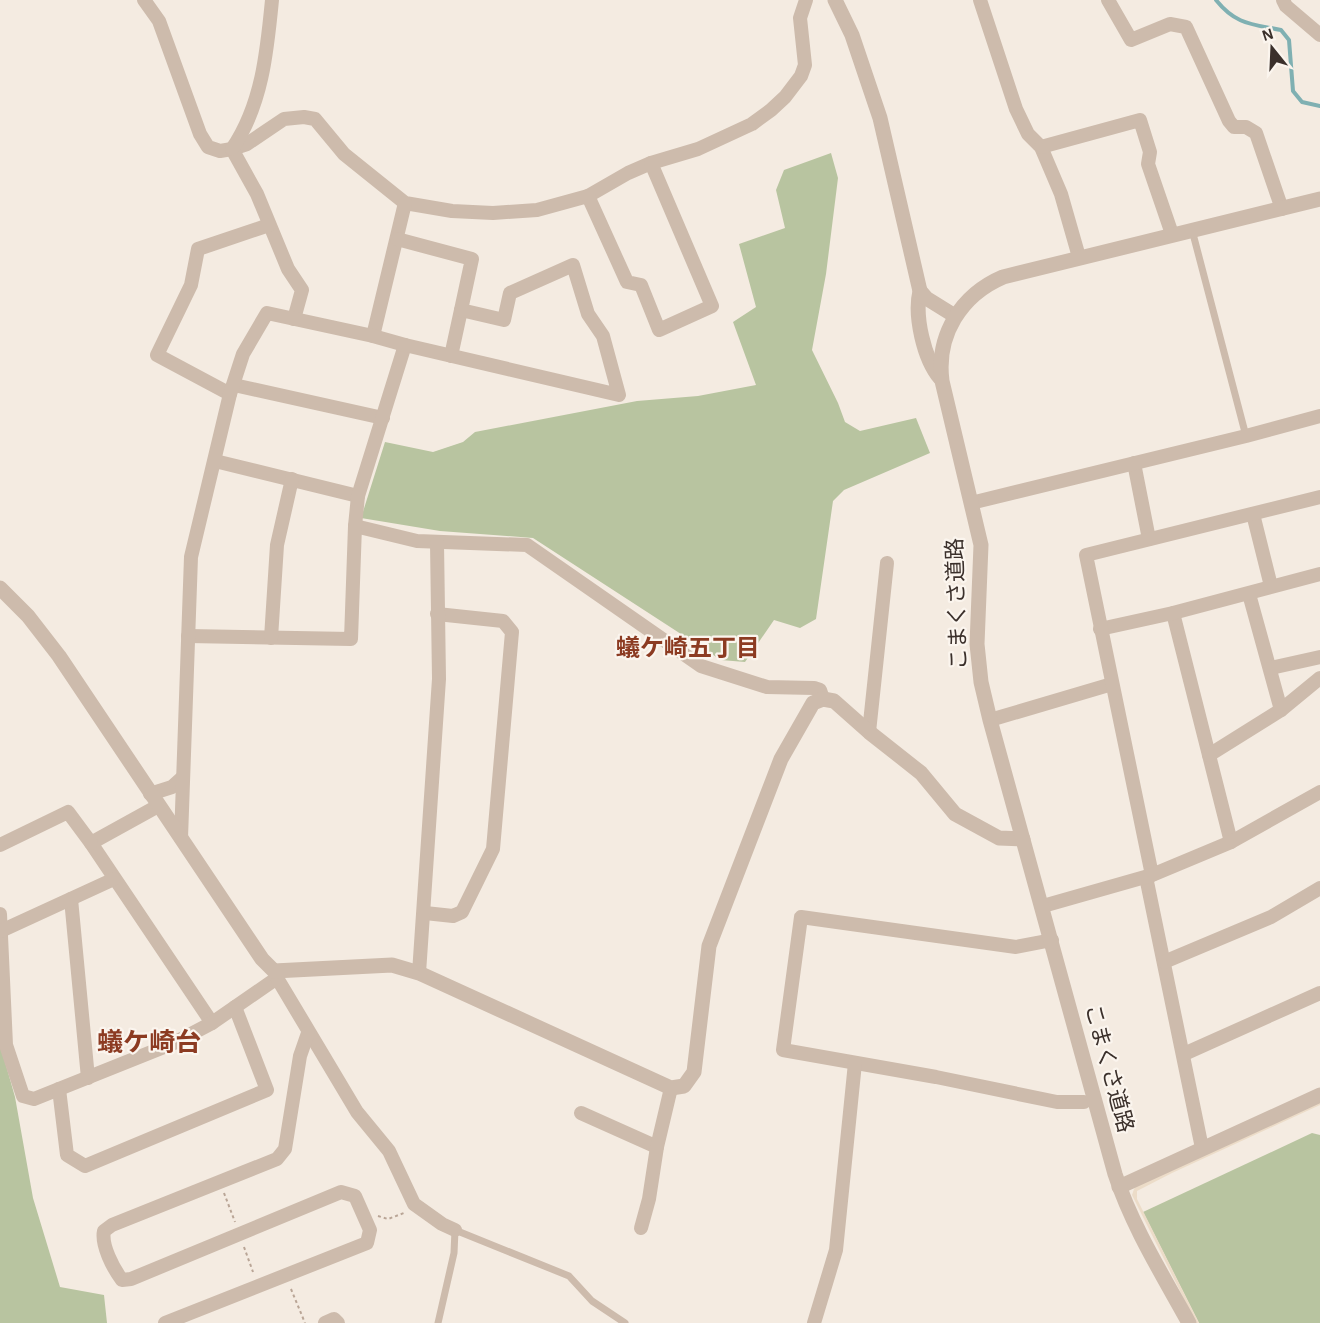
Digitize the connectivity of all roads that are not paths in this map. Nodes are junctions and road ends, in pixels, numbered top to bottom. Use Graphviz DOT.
graph roads {
  1 [pos="144,0"];
  2 [pos="272,0"];
  3 [pos="806,0"];
  4 [pos="835,0"];
  5 [pos="980,0"];
  6 [pos="1108,0"];
  7 [pos="1283,0"];
  8 [pos="1320,35"];
  9 [pos="1041,147"];
  10 [pos="232,149"];
  11 [pos="651,163"];
  12 [pos="588,196"];
  13 [pos="1320,198"];
  14 [pos="405,203"];
  15 [pos="1282,209"];
  16 [pos="269,225"];
  17 [pos="1192,230"];
  18 [pos="1172,234"];
  19 [pos="397,239"];
  20 [pos="1079,257"];
  21 [pos="920,291"];
  22 [pos="461,310"];
  23 [pos="955,316"];
  24 [pos="294,319"];
  25 [pos="373,336"];
  26 [pos="405,345"];
  27 [pos="452,356"];
  28 [pos="942,381"];
  29 [pos="232,389"];
  30 [pos="1320,416"];
  31 [pos="382,418"];
  32 [pos="1246,436"];
  33 [pos="215,461"];
  34 [pos="1134,463"];
  35 [pos="292,479"];
  36 [pos="358,496"];
  37 [pos="1320,497"];
  38 [pos="971,503"];
  39 [pos="1253,514"];
  40 [pos="355,526"];
  41 [pos="1149,539"];
  42 [pos="438,543"];
  43 [pos="887,563"];
  44 [pos="1320,574"];
  45 [pos="1271,586"];
  46 [pos="0,588"];
  47 [pos="1250,594"];
  48 [pos="1173,613"];
  49 [pos="438,615"];
  50 [pos="1100,629"];
  51 [pos="188,636"];
  52 [pos="271,638"];
  53 [pos="1320,657"];
  54 [pos="1271,668"];
  55 [pos="1320,678"];
  56 [pos="1112,684"];
  57 [pos="823,699"];
  58 [pos="1281,710"];
  59 [pos="990,720"];
  60 [pos="869,732"];
  61 [pos="1209,755"];
  62 [pos="182,778"];
  63 [pos="1320,792"];
  64 [pos="154,800"];
  65 [pos="181,838"];
  66 [pos="1023,839"];
  67 [pos="1231,842"];
  68 [pos="91,843"];
  69 [pos="0,845"];
  70 [pos="1149,876"];
  71 [pos="114,879"];
  72 [pos="1320,888"];
  73 [pos="71,899"];
  74 [pos="1043,906"];
  75 [pos="425,913"];
  76 [pos="0,914"];
  77 [pos="1,931"];
  78 [pos="1052,940"];
  79 [pos="1164,962"];
  80 [pos="419,973"];
  81 [pos="278,975"];
  82 [pos="1320,993"];
  83 [pos="235,1007"];
  84 [pos="212,1023"];
  85 [pos="308,1033"];
  86 [pos="1184,1054"];
  87 [pos="855,1063"];
  88 [pos="88,1077"];
  89 [pos="671,1088"];
  90 [pos="59,1089"];
  91 [pos="1320,1095"];
  92 [pos="1084,1102"];
  93 [pos="581,1113"];
  94 [pos="657,1147"];
  95 [pos="1202,1148"];
  96 [pos="1119,1187"];
  97 [pos="641,1228"];
  98 [pos="455,1230"];
  99 [pos="165,1323"];
  100 [pos="325,1323"];
  101 [pos="338,1323"];
  102 [pos="438,1323"];
  103 [pos="625,1323"];
  104 [pos="814,1323"];
  105 [pos="1189,1323"];
  1 -- 10 [label="street"];
  2 -- 10 [label="street"];
  3 -- 11 [label="street"];
  4 -- 21 [label="street"];
  5 -- 9 [label="street"];
  6 -- 15 [label="street"];
  7 -- 8 [label="street"];
  9 -- 18 [label="street"];
  9 -- 20 [label="street"];
  10 -- 14 [label="street"];
  10 -- 16 [label="street"];
  11 -- 12 [label="street"];
  11 -- 12 [label="street"];
  12 -- 14 [label="street"];
  13 -- 15 [label="street, こまくさ道路"];
  14 -- 19 [label="street"];
  15 -- 17 [label="street, こまくさ道路"];
  16 -- 24 [label="street"];
  16 -- 29 [label="street"];
  17 -- 18 [label="street, こまくさ道路"];
  17 -- 32 [label="lane"];
  18 -- 20 [label="street, こまくさ道路"];
  19 -- 22 [label="street"];
  19 -- 25 [label="street"];
  20 -- 23 [label="street, こまくさ道路"];
  21 -- 23 [label="street"];
  21 -- 28 [label="street"];
  22 -- 27 [label="street"];
  22 -- 27 [label="street"];
  23 -- 28 [label="street, こまくさ道路"];
  24 -- 25 [label="street"];
  24 -- 29 [label="street"];
  25 -- 26 [label="street"];
  26 -- 27 [label="street"];
  26 -- 31 [label="street"];
  28 -- 38 [label="street, こまくさ道路"];
  29 -- 31 [label="street"];
  29 -- 33 [label="street"];
  30 -- 32 [label="street"];
  31 -- 36 [label="street"];
  32 -- 34 [label="street"];
  33 -- 35 [label="street"];
  33 -- 51 [label="street"];
  34 -- 38 [label="street"];
  34 -- 41 [label="street"];
  35 -- 36 [label="street"];
  35 -- 52 [label="street"];
  36 -- 40 [label="street"];
  37 -- 39 [label="street"];
  38 -- 59 [label="street, こまくさ道路"];
  39 -- 41 [label="street"];
  39 -- 45 [label="street"];
  40 -- 42 [label="street"];
  40 -- 52 [label="street"];
  41 -- 50 [label="street"];
  42 -- 49 [label="street"];
  42 -- 57 [label="street"];
  43 -- 60 [label="street"];
  44 -- 45 [label="street"];
  45 -- 47 [label="street"];
  46 -- 64 [label="street"];
  47 -- 48 [label="street"];
  47 -- 54 [label="street"];
  48 -- 50 [label="street"];
  48 -- 61 [label="street"];
  49 -- 75 [label="street"];
  49 -- 75 [label="street"];
  50 -- 56 [label="street"];
  51 -- 52 [label="street"];
  51 -- 62 [label="street"];
  53 -- 54 [label="street"];
  54 -- 58 [label="street"];
  55 -- 58 [label="street"];
  56 -- 59 [label="street"];
  56 -- 70 [label="street"];
  57 -- 60 [label="street"];
  57 -- 89 [label="street"];
  58 -- 61 [label="street"];
  59 -- 66 [label="street, こまくさ道路"];
  60 -- 66 [label="street"];
  61 -- 67 [label="street"];
  62 -- 64 [label="street"];
  62 -- 65 [label="street"];
  63 -- 67 [label="street"];
  64 -- 65 [label="street"];
  64 -- 68 [label="street"];
  65 -- 81 [label="street"];
  66 -- 74 [label="street, こまくさ道路"];
  67 -- 70 [label="street"];
  68 -- 69 [label="street"];
  68 -- 71 [label="street"];
  70 -- 74 [label="street"];
  70 -- 79 [label="street"];
  71 -- 73 [label="street"];
  71 -- 84 [label="street"];
  72 -- 79 [label="street"];
  73 -- 77 [label="street"];
  73 -- 88 [label="street"];
  74 -- 78 [label="street, こまくさ道路"];
  75 -- 80 [label="street"];
  76 -- 77 [label="street"];
  77 -- 90 [label="street"];
  78 -- 87 [label="street"];
  78 -- 96 [label="street, こまくさ道路"];
  79 -- 86 [label="street"];
  80 -- 81 [label="street"];
  80 -- 89 [label="street"];
  81 -- 83 [label="street"];
  81 -- 85 [label="street"];
  82 -- 86 [label="street"];
  83 -- 84 [label="street"];
  83 -- 90 [label="street"];
  84 -- 88 [label="street"];
  85 -- 98 [label="street"];
  85 -- 99 [label="street"];
  86 -- 95 [label="street"];
  87 -- 92 [label="street"];
  87 -- 104 [label="street"];
  88 -- 90 [label="street"];
  89 -- 94 [label="street"];
  91 -- 95 [label="street"];
  93 -- 94 [label="street"];
  94 -- 97 [label="street"];
  95 -- 96 [label="street"];
  96 -- 105 [label="street, こまくさ道路"];
  98 -- 102 [label="lane"];
  98 -- 103 [label="lane"];
  100 -- 101 [label="street"];
}
